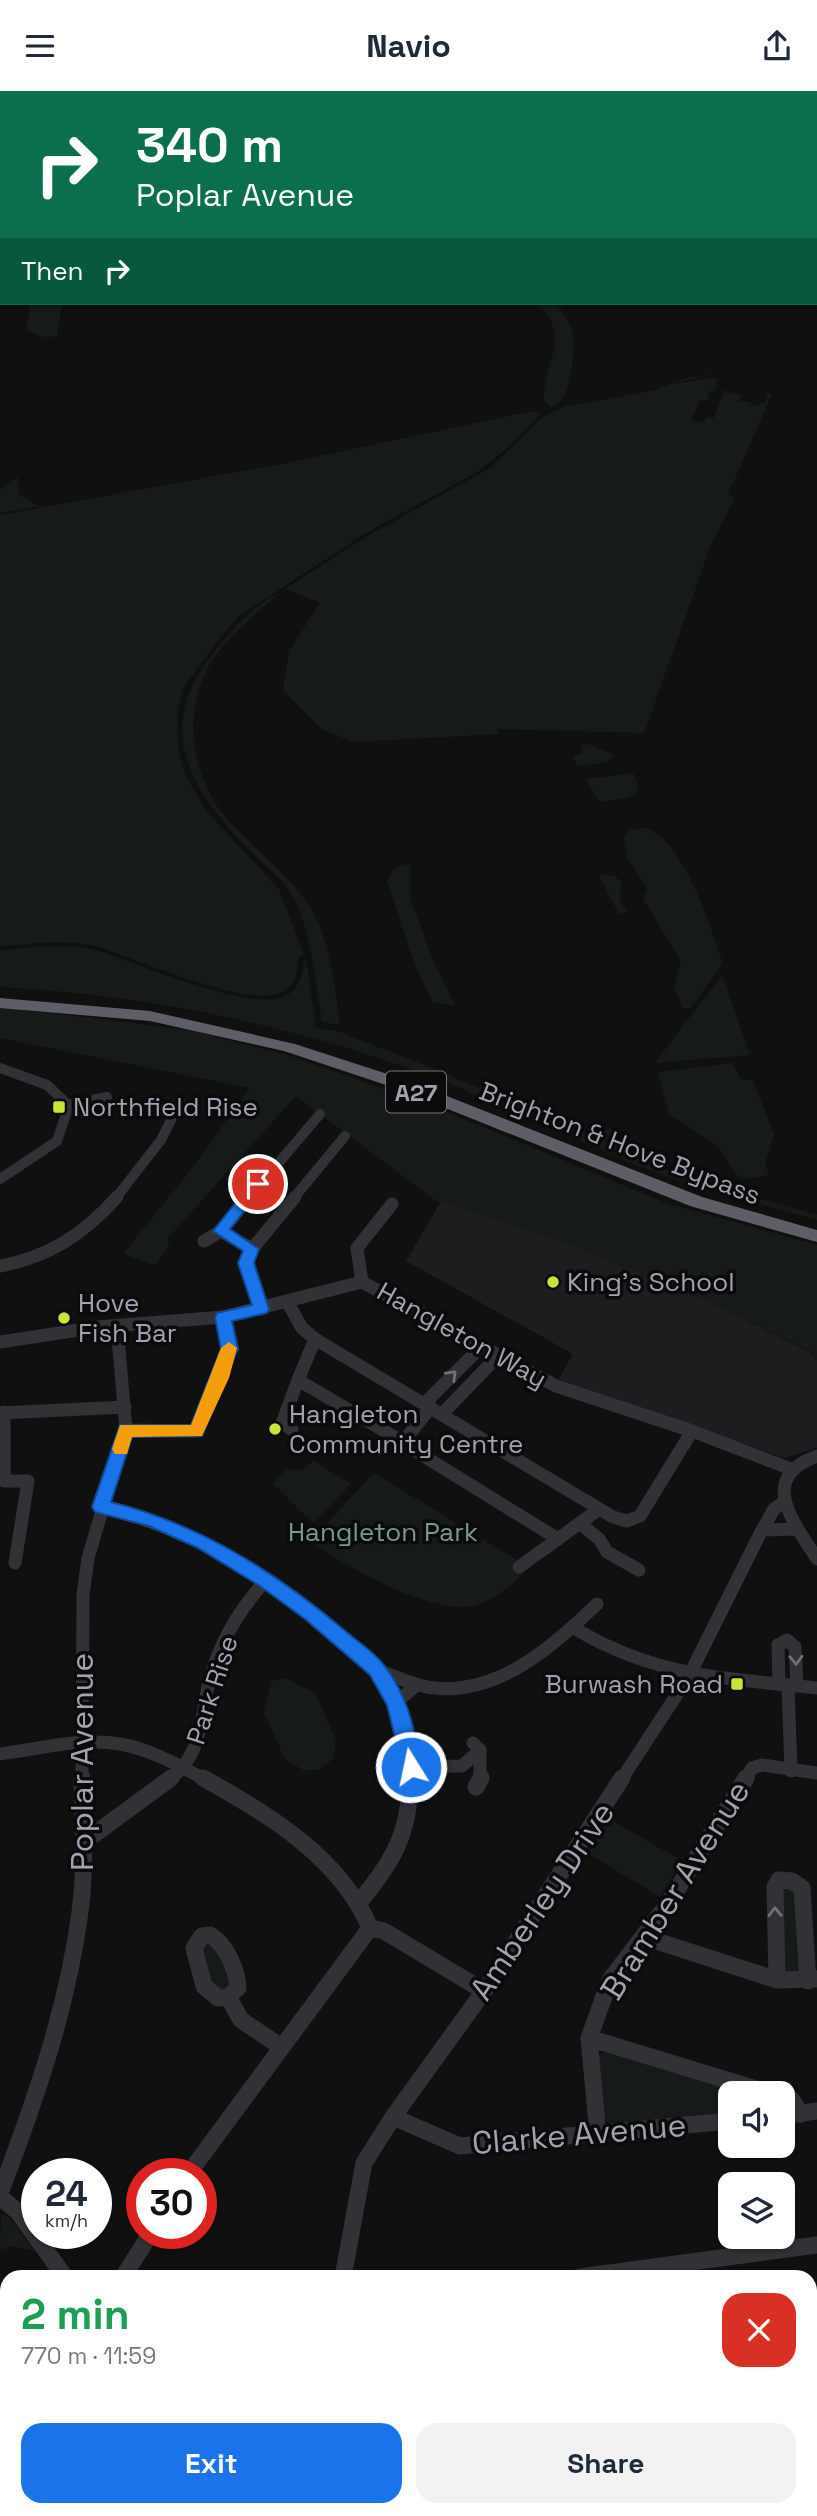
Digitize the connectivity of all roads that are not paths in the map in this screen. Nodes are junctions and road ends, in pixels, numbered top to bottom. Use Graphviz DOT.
graph roads {
  1 [pos="0,995"];
  2 [pos="0,1003"];
  3 [pos="0,1068"];
  4 [pos="107,1097"];
  5 [pos="180,1102"];
  6 [pos="66,1105"];
  7 [pos="320,1114"];
  8 [pos="345,1136"];
  9 [pos="0,1179"];
  10 [pos="392,1204"];
  11 [pos="817,1227"];
  12 [pos="221,1231"];
  13 [pos="817,1235"];
  14 [pos="204,1241"];
  15 [pos="252,1249"];
  16 [pos="0,1266"];
  17 [pos="362,1282"];
  18 [pos="288,1303"];
  19 [pos="261,1309"];
  20 [pos="223,1317"];
  21 [pos="117,1326"];
  22 [pos="315,1339"];
  23 [pos="0,1342"];
  24 [pos="480,1348"];
  25 [pos="497,1357"];
  26 [pos="298,1380"];
  27 [pos="125,1407"];
  28 [pos="433,1408"];
  29 [pos="2,1413"];
  30 [pos="126,1430"];
  31 [pos="292,1430"];
  32 [pos="692,1431"];
  33 [pos="406,1445"];
  34 [pos="817,1456"];
  35 [pos="791,1469"];
  36 [pos="784,1502"];
  37 [pos="101,1507"];
  38 [pos="599,1509"];
  39 [pos="581,1524"];
  40 [pos="798,1529"];
  41 [pos="762,1530"];
  42 [pos="558,1539"];
  43 [pos="817,1559"];
  44 [pos="15,1563"];
  45 [pos="519,1567"];
  46 [pos="639,1570"];
  47 [pos="266,1580"];
  48 [pos="597,1604"];
  49 [pos="574,1627"];
  50 [pos="377,1669"];
  51 [pos="689,1676"];
  52 [pos="417,1685"];
  53 [pos="788,1685"];
  54 [pos="817,1688"];
  55 [pos="395,1703"];
  56 [pos="81,1745"];
  57 [pos="0,1754"];
  58 [pos="462,1766"];
  59 [pos="411,1767"];
  60 [pos="185,1768"];
  61 [pos="791,1771"];
  62 [pos="817,1773"];
  63 [pos="84,1842"];
  64 [pos="361,1900"];
  65 [pos="370,1928"];
  66 [pos="644,1937"];
  67 [pos="777,1980"];
  68 [pos="812,1980"];
  69 [pos="484,1991"];
  70 [pos="228,1997"];
  71 [pos="589,2038"];
  72 [pos="280,2046"];
  73 [pos="730,2081"];
  74 [pos="795,2102"];
  75 [pos="809,2113"];
  76 [pos="393,2117"];
  77 [pos="718,2122"];
  78 [pos="598,2135"];
  79 [pos="200,2158"];
  80 [pos="0,2195"];
  81 [pos="817,2245"];
  82 [pos="141,2249"];
  83 [pos="60,2270"];
  84 [pos="127,2270"];
  85 [pos="344,2270"];
  86 [pos="632,2270"];
  1 -- 11 [label="highway, Brighton & Hove Bypass / A27"];
  2 -- 13 [label="highway, Brighton & Hove Bypass / A27"];
  3 -- 6 [label="street"];
  4 -- 6 [label="street"];
  5 -- 16 [label="street"];
  6 -- 9 [label="street"];
  7 -- 12 [label="street"];
  8 -- 15 [label="street"];
  10 -- 17 [label="street"];
  12 -- 14 [label="street"];
  12 -- 15 [label="street"];
  15 -- 19 [label="street"];
  17 -- 18 [label="street, Hangleton Way"];
  17 -- 24 [label="street, Hangleton Way"];
  18 -- 19 [label="street, Hangleton Way"];
  18 -- 22 [label="street"];
  19 -- 20 [label="street, Hangleton Way"];
  20 -- 21 [label="street, Hangleton Way"];
  20 -- 30 [label="street"];
  21 -- 23 [label="street, Hangleton Way"];
  21 -- 27 [label="street, Poplar Avenue"];
  22 -- 26 [label="street"];
  22 -- 28 [label="street"];
  24 -- 25 [label="street, Hangleton Way"];
  28 -- 24 [label="street, one-way"];
  25 -- 28 [label="street"];
  25 -- 32 [label="street, Hangleton Way"];
  26 -- 28 [label="street"];
  26 -- 31 [label="street"];
  27 -- 29 [label="street"];
  27 -- 30 [label="street, Poplar Avenue"];
  28 -- 38 [label="street"];
  29 -- 44 [label="street"];
  30 -- 37 [label="street, Poplar Avenue"];
  32 -- 35 [label="street, Hangleton Way"];
  32 -- 38 [label="street"];
  33 -- 42 [label="street"];
  34 -- 35 [label="street"];
  35 -- 36 [label="street"];
  36 -- 40 [label="street"];
  36 -- 41 [label="street, Amberley Drive"];
  37 -- 47 [label="street"];
  37 -- 56 [label="street, Poplar Avenue"];
  38 -- 39 [label="street"];
  39 -- 42 [label="street"];
  39 -- 46 [label="street"];
  40 -- 41 [label="street"];
  40 -- 43 [label="street"];
  41 -- 51 [label="street, Amberley Drive"];
  42 -- 45 [label="street"];
  47 -- 50 [label="street"];
  47 -- 60 [label="street, Park Rise"];
  48 -- 49 [label="street"];
  49 -- 51 [label="street"];
  49 -- 52 [label="street"];
  50 -- 52 [label="street"];
  50 -- 55 [label="street"];
  51 -- 53 [label="street"];
  51 -- 69 [label="street, Amberley Drive"];
  52 -- 55 [label="street"];
  53 -- 54 [label="street"];
  53 -- 61 [label="street"];
  55 -- 59 [label="street"];
  56 -- 57 [label="street"];
  56 -- 60 [label="street"];
  56 -- 63 [label="street, Poplar Avenue"];
  58 -- 58 [label="street"];
  58 -- 59 [label="street"];
  59 -- 64 [label="street"];
  60 -- 63 [label="street"];
  60 -- 64 [label="street"];
  61 -- 62 [label="street, Bramber Avenue"];
  61 -- 66 [label="street, Bramber Avenue"];
  63 -- 80 [label="street, Poplar Avenue"];
  64 -- 65 [label="street"];
  65 -- 69 [label="street"];
  65 -- 72 [label="street"];
  66 -- 67 [label="street"];
  66 -- 71 [label="street, Bramber Avenue"];
  67 -- 68 [label="street"];
  67 -- 68 [label="street, one-way"];
  69 -- 76 [label="street, Amberley Drive"];
  70 -- 72 [label="street"];
  71 -- 73 [label="street"];
  71 -- 78 [label="street, Bramber Avenue"];
  72 -- 79 [label="street"];
  74 -- 75 [label="street"];
  76 -- 78 [label="street, Clarke Avenue"];
  76 -- 85 [label="street, Amberley Drive"];
  77 -- 78 [label="street, Clarke Avenue"];
  80 -- 83 [label="street"];
  81 -- 86 [label="street"];
  82 -- 84 [label="street"];
}
